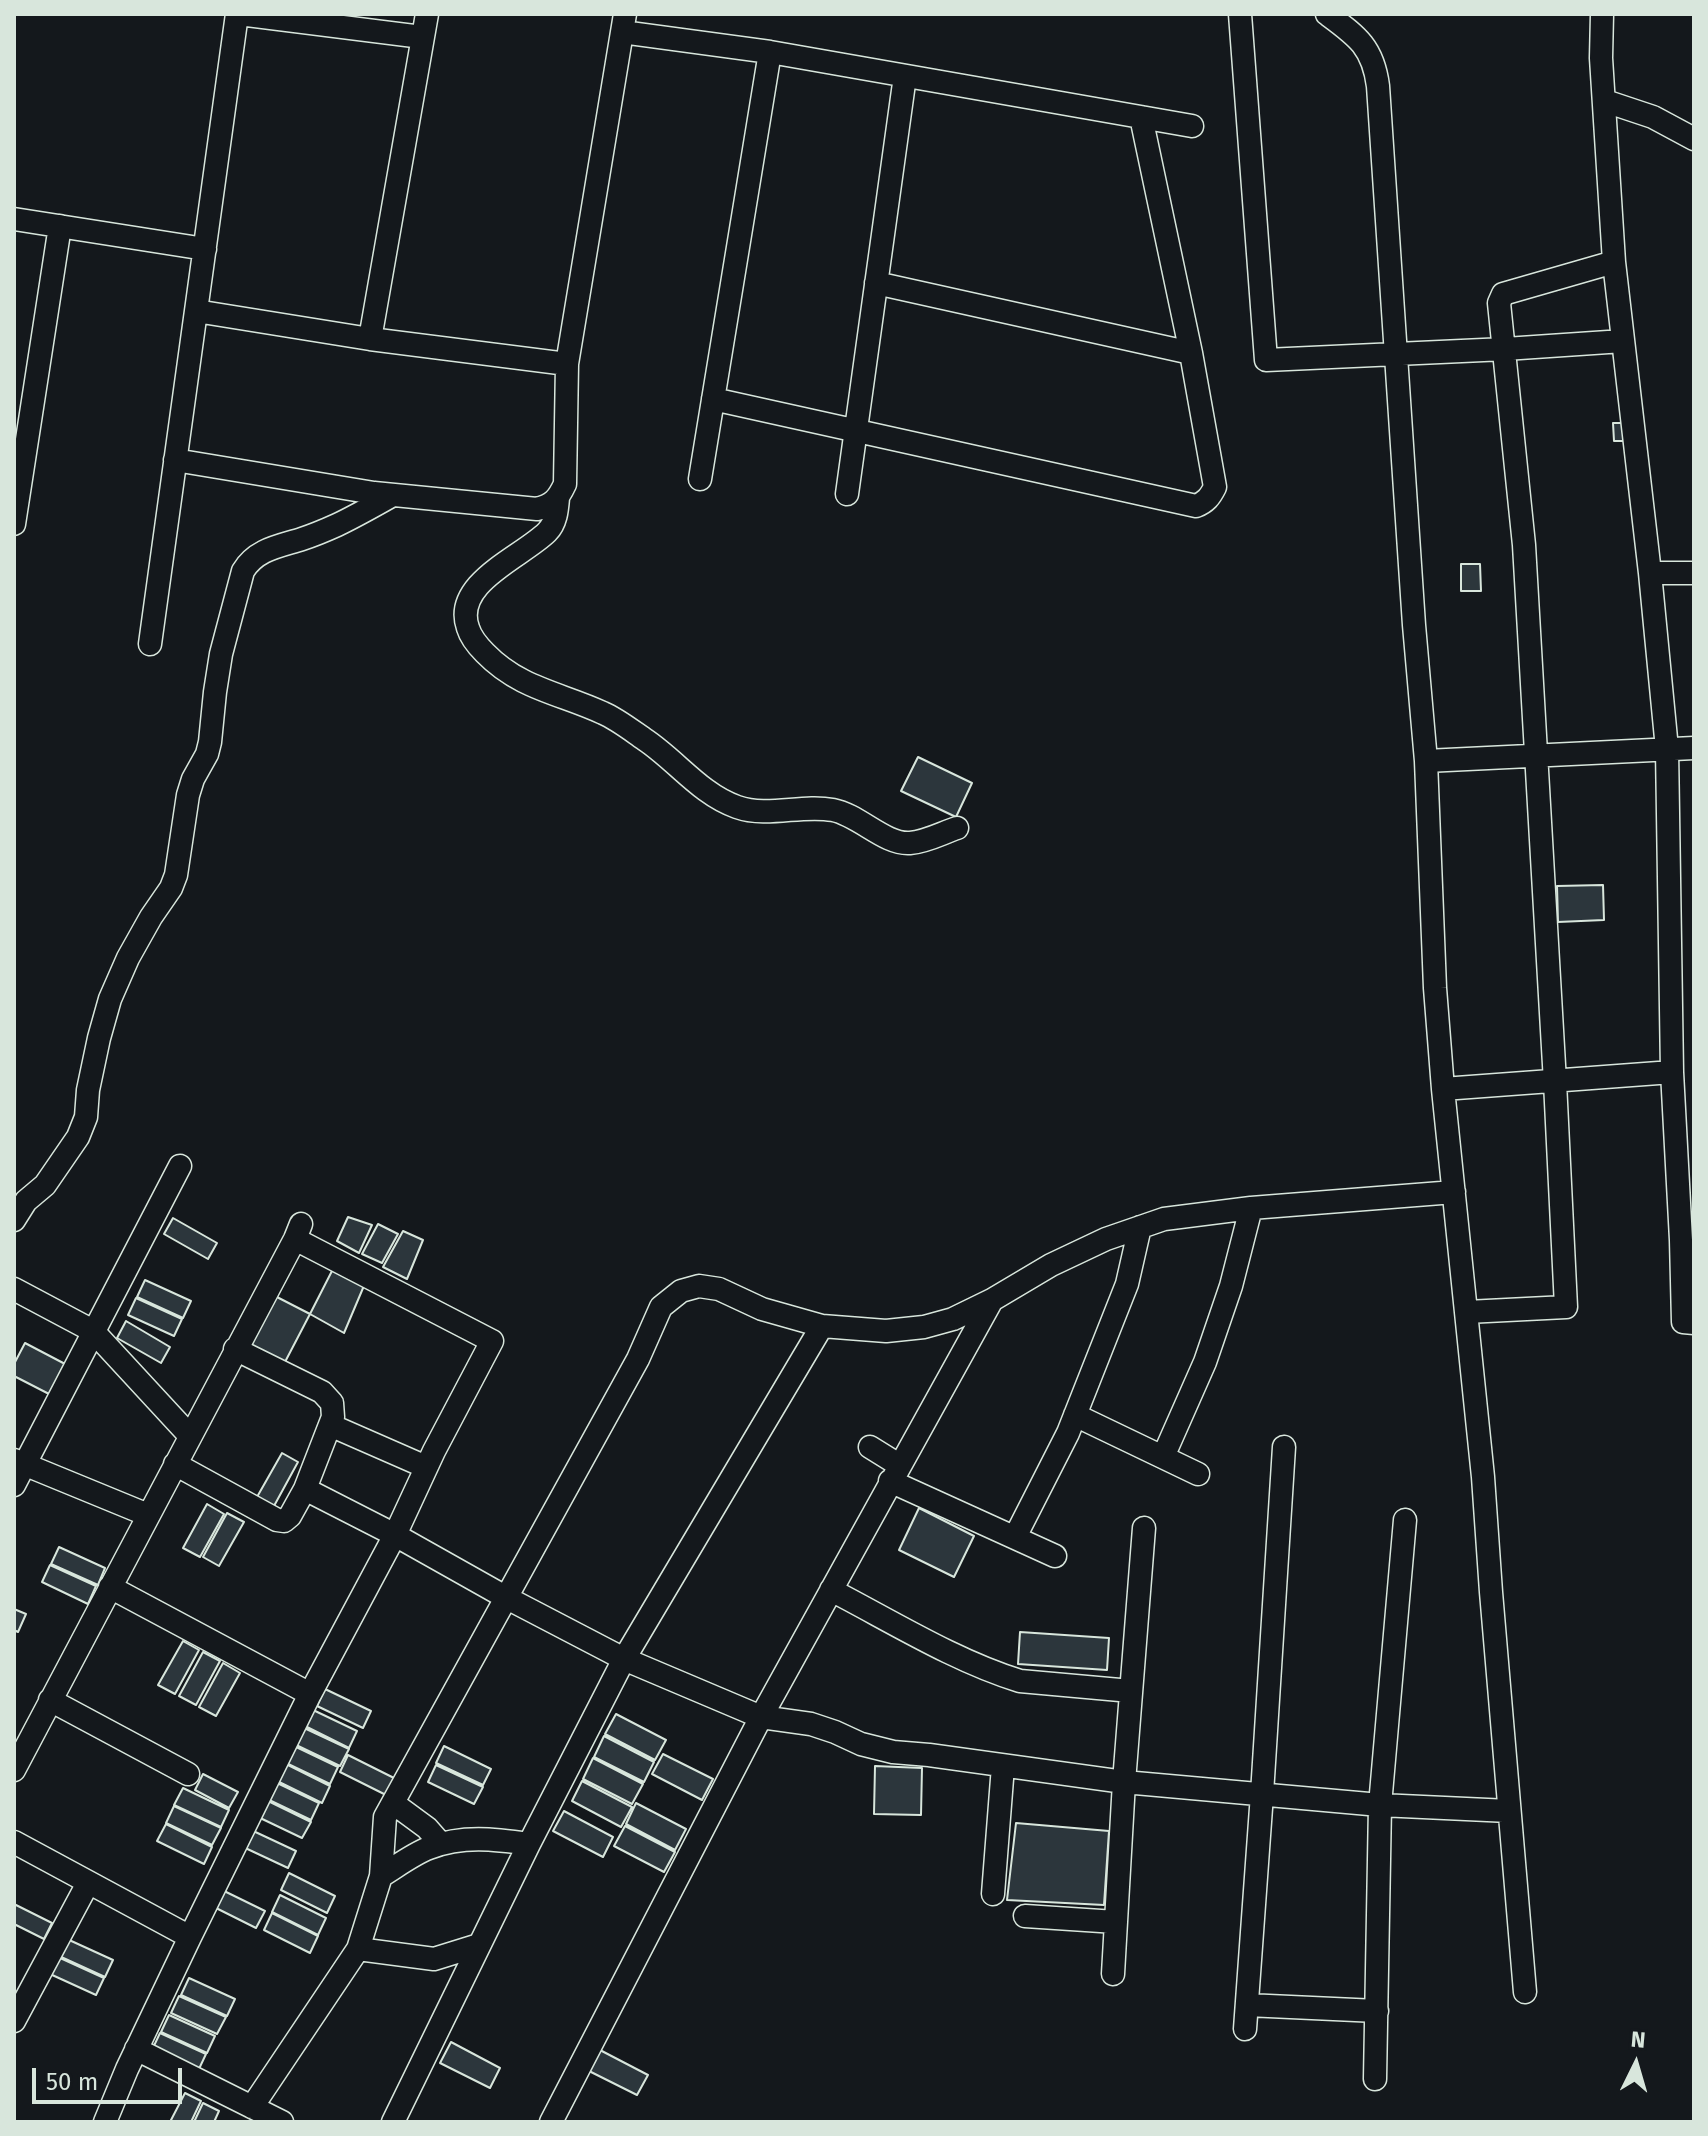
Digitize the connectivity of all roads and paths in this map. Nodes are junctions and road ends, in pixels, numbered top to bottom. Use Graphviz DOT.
graph roads {
  1 [pos="238,14"];
  2 [pos="427,14"];
  3 [pos="1240,14"];
  4 [pos="1327,14"];
  5 [pos="1602,14"];
  6 [pos="623,23"];
  7 [pos="1357,25"];
  8 [pos="422,37"];
  9 [pos="770,52"];
  10 [pos="905,76"];
  11 [pos="1605,101"];
  12 [pos="1141,117"];
  13 [pos="1192,126"];
  14 [pos="1694,139"];
  15 [pos="14,219"];
  16 [pos="60,226"];
  17 [pos="205,249"];
  18 [pos="1614,262"];
  19 [pos="876,283"];
  20 [pos="196,311"];
  21 [pos="370,339"];
  22 [pos="1623,341"];
  23 [pos="1505,349"];
  24 [pos="1191,353"];
  25 [pos="1396,353"];
  26 [pos="567,364"];
  27 [pos="713,399"];
  28 [pos="23,403"];
  29 [pos="856,431"];
  30 [pos="175,460"];
  31 [pos="700,479"];
  32 [pos="847,494"];
  33 [pos="393,495"];
  34 [pos="558,498"];
  35 [pos="14,524"];
  36 [pos="1650,573"];
  37 [pos="1694,573"];
  38 [pos="150,644"];
  39 [pos="1694,748"];
  40 [pos="1667,749"];
  41 [pos="1536,756"];
  42 [pos="1426,761"];
  43 [pos="957,828"];
  44 [pos="1672,1072"];
  45 [pos="1555,1082"];
  46 [pos="1443,1089"];
  47 [pos="180,1166"];
  48 [pos="1454,1192"];
  49 [pos="1251,1208"];
  50 [pos="14,1220"];
  51 [pos="1140,1227"];
  52 [pos="14,1289"];
  53 [pos="992,1300"];
  54 [pos="1467,1312"];
  55 [pos="1694,1323"];
  56 [pos="822,1326"];
  57 [pos="93,1331"];
  58 [pos="235,1349"];
  59 [pos="1075,1415"];
  60 [pos="330,1425"];
  61 [pos="190,1436"];
  62 [pos="870,1447"];
  63 [pos="1284,1447"];
  64 [pos="1163,1457"];
  65 [pos="175,1464"];
  66 [pos="426,1467"];
  67 [pos="17,1470"];
  68 [pos="895,1473"];
  69 [pos="1198,1474"];
  70 [pos="305,1489"];
  71 [pos="148,1515"];
  72 [pos="1405,1520"];
  73 [pos="1144,1528"];
  74 [pos="395,1535"];
  75 [pos="1015,1537"];
  76 [pos="1055,1556"];
  77 [pos="110,1587"];
  78 [pos="831,1590"];
  79 [pos="507,1598"];
  80 [pos="624,1659"];
  81 [pos="1131,1691"];
  82 [pos="310,1694"];
  83 [pos="50,1700"];
  84 [pos="761,1717"];
  85 [pos="1003,1766"];
  86 [pos="14,1770"];
  87 [pos="188,1774"];
  88 [pos="1124,1782"];
  89 [pos="1262,1794"];
  90 [pos="393,1803"];
  91 [pos="1380,1805"];
  92 [pos="1509,1811"];
  93 [pos="14,1842"];
  94 [pos="441,1844"];
  95 [pos="529,1844"];
  96 [pos="381,1876"];
  97 [pos="88,1883"];
  98 [pos="993,1894"];
  99 [pos="1025,1916"];
  100 [pos="1116,1922"];
  101 [pos="190,1937"];
  102 [pos="479,1945"];
  103 [pos="358,1949"];
  104 [pos="1113,1974"];
  105 [pos="1525,1992"];
  106 [pos="1247,2005"];
  107 [pos="1377,2011"];
  108 [pos="14,2021"];
  109 [pos="1245,2029"];
  110 [pos="136,2049"];
  111 [pos="1375,2079"];
  112 [pos="252,2107"];
  113 [pos="105,2122"];
  114 [pos="282,2122"];
  115 [pos="393,2122"];
  116 [pos="551,2122"];
  1 -- 8 [label="street"];
  1 -- 17 [label="street"];
  2 -- 8 [label="street"];
  3 -- 25 [label="street"];
  4 -- 7 [label="street"];
  5 -- 11 [label="street"];
  6 -- 9 [label="street"];
  6 -- 26 [label="street"];
  7 -- 25 [label="street"];
  8 -- 21 [label="street"];
  9 -- 10 [label="street"];
  9 -- 27 [label="street"];
  10 -- 12 [label="street"];
  10 -- 19 [label="street"];
  11 -- 14 [label="street"];
  11 -- 18 [label="street"];
  12 -- 13 [label="street"];
  12 -- 24 [label="street"];
  15 -- 16 [label="street"];
  16 -- 17 [label="street"];
  16 -- 28 [label="street"];
  17 -- 20 [label="street"];
  18 -- 22 [label="street"];
  18 -- 23 [label="street"];
  19 -- 24 [label="street"];
  19 -- 29 [label="street"];
  20 -- 21 [label="street"];
  20 -- 30 [label="street"];
  21 -- 26 [label="street"];
  22 -- 23 [label="street"];
  22 -- 36 [label="street"];
  23 -- 25 [label="street"];
  23 -- 41 [label="street"];
  24 -- 29 [label="street"];
  25 -- 42 [label="street"];
  26 -- 34 [label="street"];
  27 -- 29 [label="street"];
  27 -- 31 [label="street"];
  28 -- 35 [label="street"];
  29 -- 32 [label="street"];
  30 -- 33 [label="street"];
  30 -- 38 [label="street"];
  33 -- 34 [label="street"];
  33 -- 50 [label="street"];
  34 -- 43 [label="street"];
  36 -- 37 [label="street"];
  36 -- 40 [label="street"];
  39 -- 40 [label="street"];
  40 -- 41 [label="street"];
  40 -- 44 [label="street"];
  41 -- 42 [label="street"];
  41 -- 45 [label="street"];
  42 -- 46 [label="street"];
  44 -- 45 [label="street"];
  44 -- 55 [label="street"];
  45 -- 46 [label="street"];
  45 -- 54 [label="street"];
  46 -- 48 [label="street"];
  47 -- 57 [label="street"];
  48 -- 49 [label="street"];
  48 -- 54 [label="street"];
  49 -- 51 [label="street"];
  49 -- 64 [label="street"];
  51 -- 53 [label="street"];
  51 -- 59 [label="street"];
  52 -- 57 [label="street"];
  53 -- 56 [label="street"];
  53 -- 68 [label="street"];
  54 -- 92 [label="street"];
  56 -- 79 [label="street"];
  56 -- 80 [label="street"];
  57 -- 61 [label="street"];
  57 -- 67 [label="street"];
  58 -- 60 [label="street"];
  58 -- 61 [label="street"];
  58 -- 66 [label="street"];
  59 -- 64 [label="street"];
  59 -- 75 [label="street"];
  60 -- 66 [label="street"];
  60 -- 70 [label="street"];
  61 -- 65 [label="street"];
  62 -- 68 [label="street"];
  63 -- 89 [label="street"];
  64 -- 69 [label="street"];
  65 -- 70 [label="street"];
  65 -- 71 [label="street"];
  66 -- 74 [label="street"];
  67 -- 71 [label="street"];
  68 -- 75 [label="street"];
  68 -- 78 [label="street"];
  70 -- 74 [label="street"];
  71 -- 77 [label="street"];
  72 -- 91 [label="street"];
  73 -- 81 [label="street"];
  74 -- 79 [label="street"];
  74 -- 82 [label="street"];
  75 -- 76 [label="street"];
  77 -- 82 [label="street"];
  77 -- 83 [label="street"];
  78 -- 81 [label="street"];
  78 -- 84 [label="street"];
  79 -- 80 [label="street"];
  79 -- 90 [label="street"];
  80 -- 84 [label="street"];
  80 -- 95 [label="street"];
  81 -- 88 [label="street"];
  82 -- 101 [label="street"];
  83 -- 86 [label="street"];
  83 -- 87 [label="street"];
  84 -- 85 [label="street"];
  84 -- 116 [label="street"];
  85 -- 88 [label="street"];
  85 -- 98 [label="street"];
  88 -- 89 [label="street"];
  88 -- 100 [label="street"];
  89 -- 91 [label="street"];
  89 -- 106 [label="street"];
  90 -- 94 [label="street"];
  90 -- 96 [label="street"];
  91 -- 92 [label="street"];
  91 -- 107 [label="street"];
  92 -- 105 [label="street"];
  93 -- 97 [label="street"];
  94 -- 95 [label="street"];
  94 -- 96 [label="street"];
  95 -- 102 [label="street"];
  96 -- 103 [label="street"];
  97 -- 101 [label="street"];
  97 -- 108 [label="street"];
  99 -- 100 [label="street"];
  100 -- 104 [label="street"];
  101 -- 110 [label="street"];
  102 -- 103 [label="street"];
  102 -- 115 [label="street"];
  103 -- 112 [label="street"];
  106 -- 107 [label="street"];
  106 -- 109 [label="street"];
  107 -- 111 [label="street"];
  110 -- 112 [label="street"];
  110 -- 113 [label="street"];
  112 -- 114 [label="street"];
}
